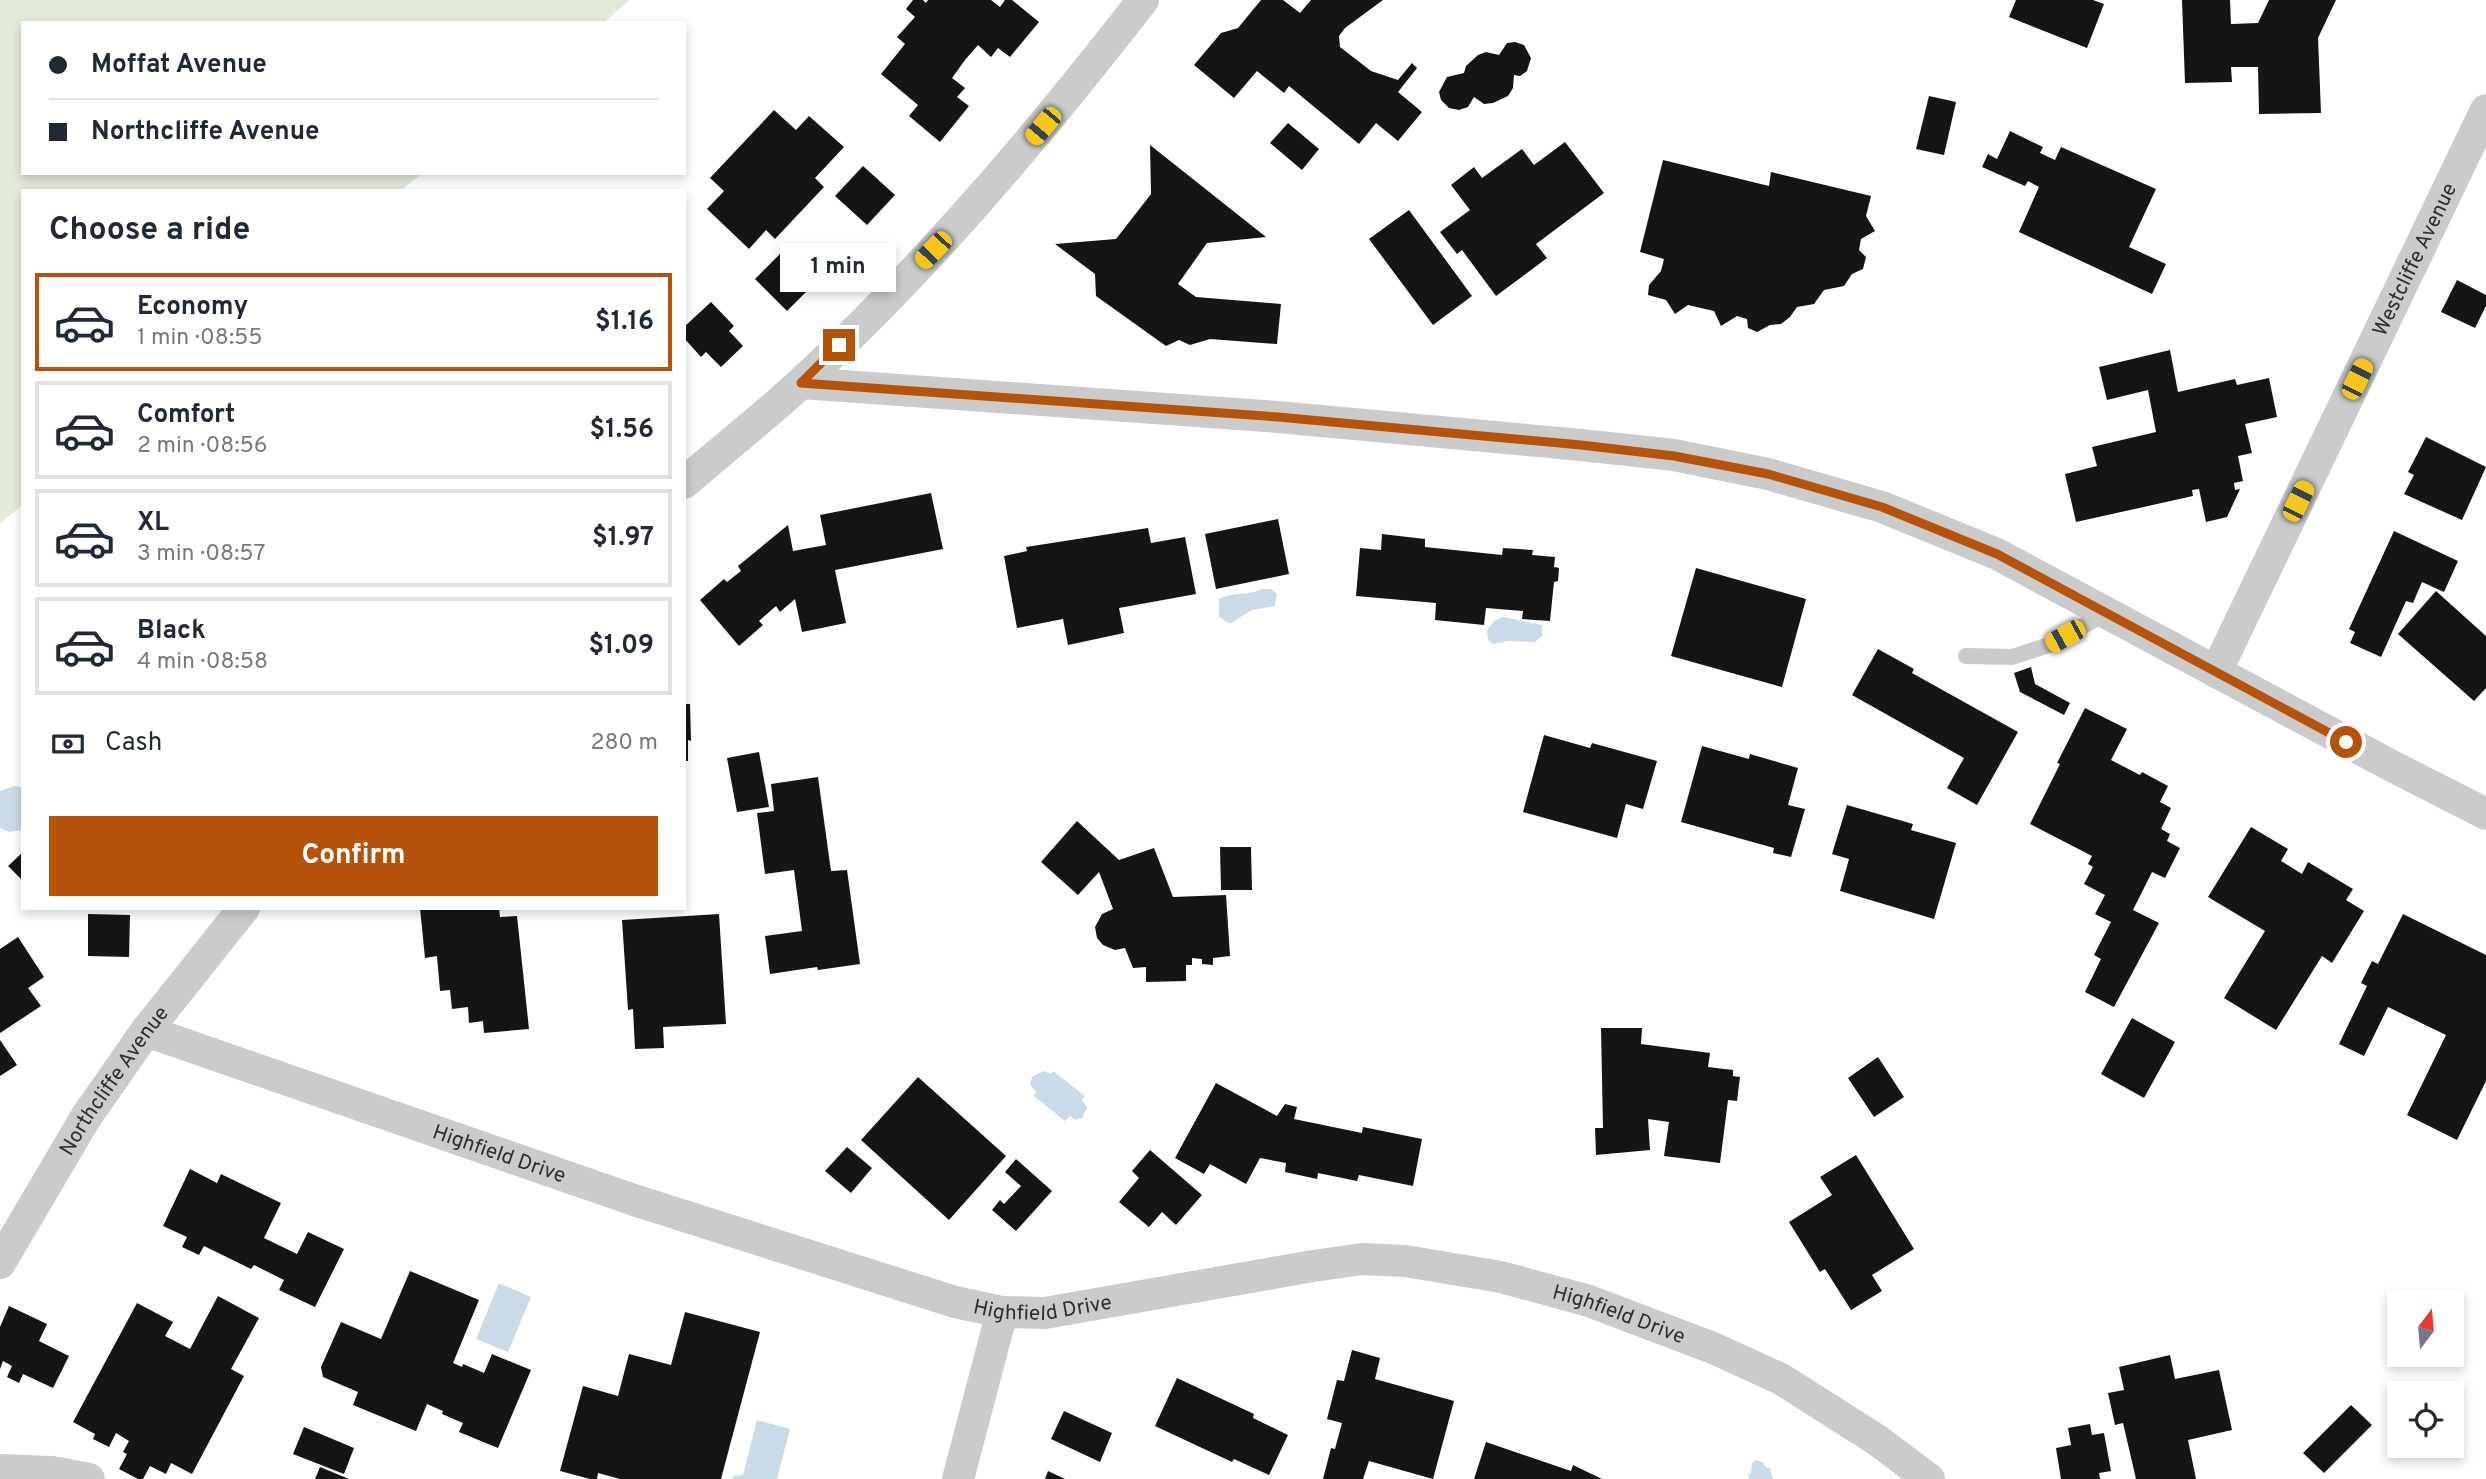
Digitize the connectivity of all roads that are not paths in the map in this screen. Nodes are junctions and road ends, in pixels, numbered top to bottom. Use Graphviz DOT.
graph roads {
  1 [pos="1143,0"];
  2 [pos="2486,110"];
  3 [pos="801,383"];
  4 [pos="686,481"];
  5 [pos="2105,614"];
  6 [pos="1966,656"];
  7 [pos="2216,672"];
  8 [pos="2486,814"];
  9 [pos="242,910"];
  10 [pos="146,1031"];
  11 [pos="0,1263"];
  12 [pos="1002,1312"];
  13 [pos="0,1470"];
  14 [pos="89,1479"];
  15 [pos="958,1479"];
  16 [pos="1930,1479"];
  1 -- 3 [label="street"];
  2 -- 7 [label="street, Westcliffe Avenue"];
  3 -- 4 [label="street"];
  3 -- 5 [label="street"];
  5 -- 6 [label="lane"];
  5 -- 7 [label="street"];
  7 -- 8 [label="street"];
  9 -- 10 [label="street, Northcliffe Avenue"];
  10 -- 11 [label="street, Northcliffe Avenue"];
  10 -- 12 [label="street, Highfield Drive"];
  12 -- 15 [label="street"];
  12 -- 16 [label="street, Highfield Drive"];
  13 -- 14 [label="street"];
}
